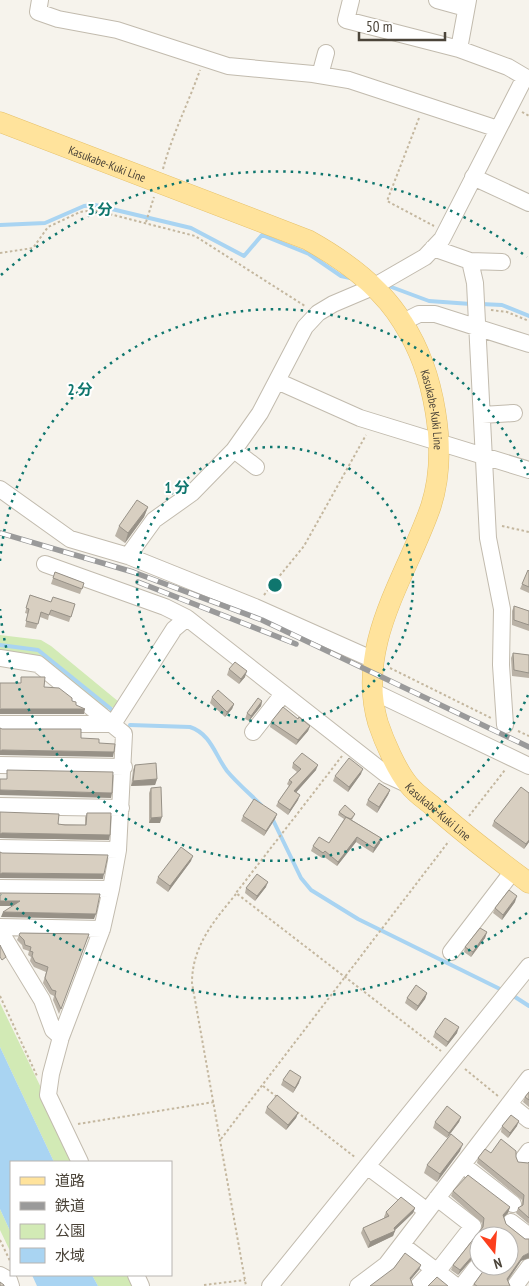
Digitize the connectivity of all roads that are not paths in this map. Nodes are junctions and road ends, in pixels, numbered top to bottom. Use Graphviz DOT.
graph roads {
  1 [pos="40,0"];
  2 [pos="351,0"];
  3 [pos="437,0"];
  4 [pos="467,4"];
  5 [pos="459,49"];
  6 [pos="326,53"];
  7 [pos="320,75"];
  8 [pos="527,78"];
  9 [pos="0,122"];
  10 [pos="498,128"];
  11 [pos="474,177"];
  12 [pos="529,203"];
  13 [pos="433,248"];
  14 [pos="470,261"];
  15 [pos="502,262"];
  16 [pos="374,287"];
  17 [pos="403,322"];
  18 [pos="478,326"];
  19 [pos="529,344"];
  20 [pos="277,381"];
  21 [pos="514,413"];
  22 [pos="482,415"];
  23 [pos="438,442"];
  24 [pos="234,450"];
  25 [pos="484,456"];
  26 [pos="256,467"];
  27 [pos="529,470"];
  28 [pos="0,489"];
  29 [pos="128,556"];
  30 [pos="45,564"];
  31 [pos="187,618"];
  32 [pos="0,658"];
  33 [pos="374,660"];
  34 [pos="372,691"];
  35 [pos="283,694"];
  36 [pos="0,724"];
  37 [pos="113,724"];
  38 [pos="505,725"];
  39 [pos="253,732"];
  40 [pos="0,765"];
  41 [pos="529,766"];
  42 [pos="124,767"];
  43 [pos="409,785"];
  44 [pos="0,806"];
  45 [pos="121,808"];
  46 [pos="0,848"];
  47 [pos="118,850"];
  48 [pos="513,871"];
  49 [pos="529,883"];
  50 [pos="0,888"];
  51 [pos="110,889"];
  52 [pos="0,929"];
  53 [pos="102,929"];
  54 [pos="451,952"];
  55 [pos="529,966"];
  56 [pos="61,1037"];
  57 [pos="529,1078"];
  58 [pos="509,1104"];
  59 [pos="529,1120"];
  60 [pos="79,1161"];
  61 [pos="463,1165"];
  62 [pos="367,1166"];
  63 [pos="514,1204"];
  64 [pos="432,1205"];
  65 [pos="511,1222"];
  66 [pos="529,1236"];
  67 [pos="402,1245"];
  68 [pos="529,1268"];
  69 [pos="436,1270"];
  70 [pos="0,1275"];
  71 [pos="470,1276"];
  72 [pos="376,1281"];
  73 [pos="11,1286"];
  74 [pos="270,1286"];
  75 [pos="358,1286"];
  76 [pos="418,1286"];
  77 [pos="456,1286"];
  78 [pos="462,1286"];
  79 [pos="515,1286"];
  1 -- 7 [label="street"];
  2 -- 5 [label="street"];
  3 -- 4 [label="street"];
  4 -- 5 [label="street"];
  5 -- 8 [label="street"];
  6 -- 7 [label="street"];
  7 -- 10 [label="street"];
  8 -- 10 [label="street"];
  9 -- 16 [label="main road, Kasukabe-Kuki Line"];
  10 -- 11 [label="street"];
  11 -- 12 [label="street"];
  11 -- 13 [label="street"];
  13 -- 14 [label="street"];
  13 -- 16 [label="street"];
  14 -- 15 [label="street"];
  14 -- 18 [label="street"];
  16 -- 17 [label="main road, Kasukabe-Kuki Line"];
  16 -- 20 [label="street"];
  17 -- 18 [label="street"];
  17 -- 23 [label="main road, Kasukabe-Kuki Line"];
  18 -- 19 [label="street"];
  18 -- 22 [label="street"];
  20 -- 23 [label="street"];
  20 -- 24 [label="street"];
  21 -- 22 [label="street"];
  22 -- 25 [label="street"];
  23 -- 25 [label="street"];
  23 -- 33 [label="main road, Kasukabe-Kuki Line"];
  24 -- 26 [label="street"];
  24 -- 29 [label="street"];
  25 -- 27 [label="street"];
  25 -- 38 [label="street"];
  28 -- 29 [label="street"];
  29 -- 33 [label="street"];
  30 -- 31 [label="street"];
  31 -- 35 [label="street"];
  31 -- 37 [label="street"];
  32 -- 37 [label="street"];
  33 -- 34 [label="main road, Kasukabe-Kuki Line"];
  34 -- 41 [label="street"];
  34 -- 43 [label="main road, Kasukabe-Kuki Line"];
  35 -- 39 [label="street"];
  35 -- 43 [label="street"];
  36 -- 37 [label="street"];
  37 -- 42 [label="street"];
  40 -- 42 [label="street"];
  42 -- 45 [label="street"];
  43 -- 48 [label="main road, Kasukabe-Kuki Line"];
  44 -- 45 [label="street"];
  45 -- 47 [label="street"];
  46 -- 47 [label="street"];
  47 -- 51 [label="street"];
  48 -- 49 [label="main road, Kasukabe-Kuki Line"];
  48 -- 54 [label="street"];
  50 -- 51 [label="street"];
  51 -- 53 [label="street"];
  52 -- 53 [label="street"];
  52 -- 56 [label="street"];
  53 -- 56 [label="street"];
  55 -- 62 [label="street"];
  56 -- 60 [label="street"];
  57 -- 58 [label="street"];
  58 -- 59 [label="street"];
  58 -- 61 [label="street"];
  61 -- 63 [label="street"];
  61 -- 64 [label="street"];
  62 -- 64 [label="street"];
  62 -- 74 [label="street"];
  64 -- 67 [label="street"];
  64 -- 69 [label="street"];
  65 -- 66 [label="street"];
  67 -- 69 [label="street"];
  67 -- 72 [label="street"];
  68 -- 79 [label="street"];
  69 -- 76 [label="street"];
  69 -- 77 [label="street"];
  70 -- 73 [label="street"];
  71 -- 78 [label="street"];
  72 -- 75 [label="street"];
}
